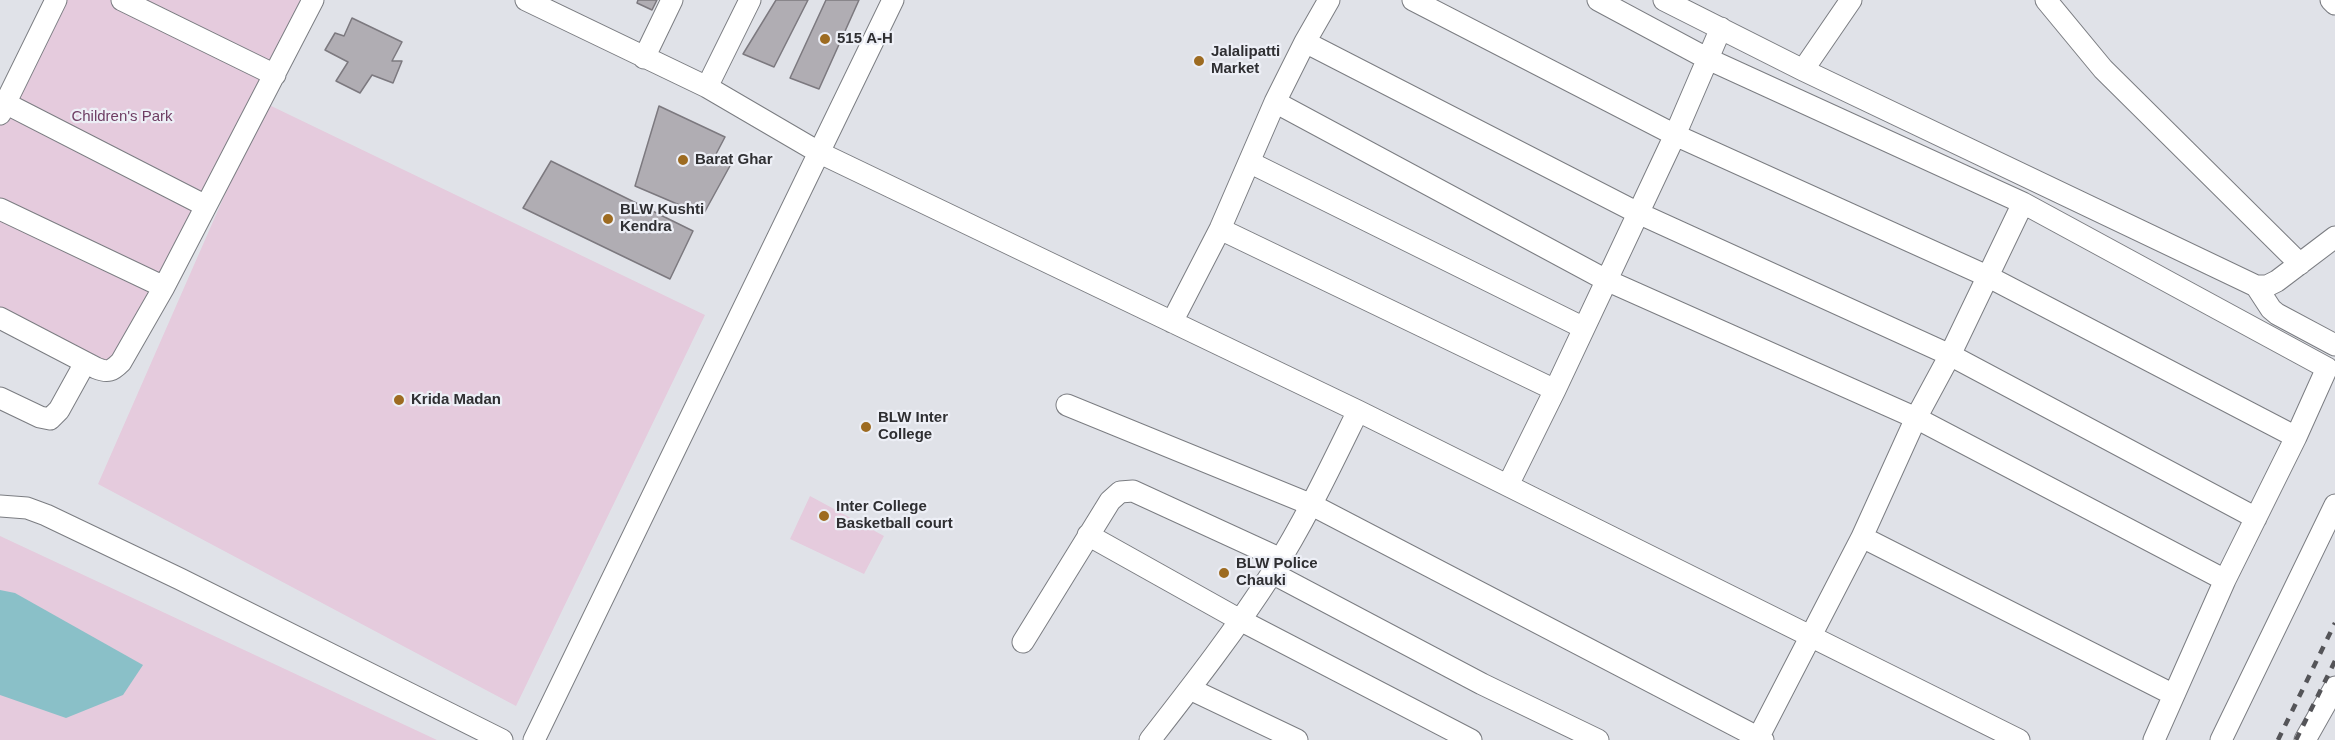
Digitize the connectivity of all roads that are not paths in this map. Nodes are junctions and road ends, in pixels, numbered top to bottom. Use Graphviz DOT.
graph roads {
  1 [pos="56,0"];
  2 [pos="122,0"];
  3 [pos="313,0"];
  4 [pos="526,0"];
  5 [pos="672,0"];
  6 [pos="750,0"];
  7 [pos="893,0"];
  8 [pos="1329,0"];
  9 [pos="1413,0"];
  10 [pos="1598,0"];
  11 [pos="1664,0"];
  12 [pos="1851,0"];
  13 [pos="2046,0"];
  14 [pos="2331,0"];
  15 [pos="2335,4"];
  16 [pos="560,7"];
  17 [pos="1721,28"];
  18 [pos="1305,42"];
  19 [pos="644,58"];
  20 [pos="1708,59"];
  21 [pos="1803,70"];
  22 [pos="275,75"];
  23 [pos="707,87"];
  24 [pos="1275,102"];
  25 [pos="3,108"];
  26 [pos="1675,135"];
  27 [pos="820,153"];
  28 [pos="1249,162"];
  29 [pos="2023,203"];
  30 [pos="206,206"];
  31 [pos="0,209"];
  32 [pos="1638,213"];
  33 [pos="1220,229"];
  34 [pos="2335,237"];
  35 [pos="2300,264"];
  36 [pos="1987,276"];
  37 [pos="1606,280"];
  38 [pos="2256,286"];
  39 [pos="164,287"];
  40 [pos="0,318"];
  41 [pos="1172,322"];
  42 [pos="1584,328"];
  43 [pos="2335,345"];
  44 [pos="1950,355"];
  45 [pos="85,363"];
  46 [pos="1555,390"];
  47 [pos="0,398"];
  48 [pos="1067,405"];
  49 [pos="1358,411"];
  50 [pos="1916,418"];
  51 [pos="2296,437"];
  52 [pos="1508,485"];
  53 [pos="1312,505"];
  54 [pos="2335,505"];
  55 [pos="0,506"];
  56 [pos="2256,518"];
  57 [pos="1088,535"];
  58 [pos="1862,537"];
  59 [pos="1277,566"];
  60 [pos="2225,580"];
  61 [pos="1240,620"];
  62 [pos="1811,635"];
  63 [pos="1023,642"];
  64 [pos="2335,687"];
  65 [pos="1190,689"];
  66 [pos="2174,695"];
  67 [pos="1760,739"];
  68 [pos="502,740"];
  69 [pos="534,740"];
  70 [pos="1150,740"];
  71 [pos="1297,740"];
  72 [pos="1471,740"];
  73 [pos="1598,740"];
  74 [pos="2019,740"];
  75 [pos="2154,740"];
  76 [pos="2221,740"];
  77 [pos="2305,740"];
  1 -- 25 [label="street"];
  2 -- 22 [label="street"];
  3 -- 22 [label="street"];
  4 -- 16 [label="street"];
  5 -- 19 [label="street"];
  6 -- 23 [label="street"];
  7 -- 27 [label="street"];
  8 -- 18 [label="street"];
  9 -- 26 [label="street"];
  10 -- 20 [label="street"];
  11 -- 17 [label="street"];
  12 -- 21 [label="street"];
  13 -- 35 [label="street"];
  14 -- 15 [label="street"];
  16 -- 19 [label="street"];
  17 -- 20 [label="street"];
  17 -- 21 [label="street"];
  18 -- 24 [label="street"];
  18 -- 32 [label="street"];
  19 -- 23 [label="street"];
  20 -- 26 [label="street"];
  20 -- 29 [label="street"];
  21 -- 38 [label="street"];
  22 -- 30 [label="street"];
  23 -- 27 [label="street"];
  24 -- 28 [label="street"];
  24 -- 37 [label="street"];
  25 -- 30 [label="street"];
  26 -- 32 [label="street"];
  26 -- 36 [label="street"];
  27 -- 41 [label="street"];
  27 -- 69 [label="street"];
  28 -- 33 [label="street"];
  28 -- 42 [label="street"];
  29 -- 36 [label="street"];
  29 -- 51 [label="street"];
  30 -- 39 [label="street"];
  31 -- 39 [label="street"];
  32 -- 37 [label="street"];
  32 -- 44 [label="street"];
  33 -- 41 [label="street"];
  33 -- 46 [label="street"];
  34 -- 35 [label="street"];
  35 -- 38 [label="street"];
  36 -- 44 [label="street"];
  36 -- 51 [label="street"];
  37 -- 42 [label="street"];
  37 -- 50 [label="street"];
  38 -- 43 [label="street"];
  39 -- 45 [label="street"];
  40 -- 45 [label="street"];
  41 -- 49 [label="street"];
  42 -- 46 [label="street"];
  44 -- 50 [label="street"];
  44 -- 56 [label="street"];
  45 -- 47 [label="street"];
  46 -- 52 [label="street"];
  48 -- 53 [label="street"];
  49 -- 52 [label="street"];
  49 -- 53 [label="street"];
  50 -- 58 [label="street"];
  50 -- 60 [label="street"];
  51 -- 56 [label="street"];
  52 -- 62 [label="street"];
  53 -- 59 [label="street"];
  53 -- 67 [label="street"];
  54 -- 76 [label="street"];
  55 -- 68 [label="street"];
  56 -- 60 [label="street"];
  57 -- 59 [label="street"];
  57 -- 61 [label="street"];
  57 -- 63 [label="street"];
  58 -- 62 [label="street"];
  58 -- 66 [label="street"];
  59 -- 61 [label="street"];
  59 -- 73 [label="street"];
  60 -- 66 [label="street"];
  61 -- 65 [label="street"];
  61 -- 72 [label="street"];
  62 -- 67 [label="street"];
  62 -- 74 [label="street"];
  64 -- 77 [label="street"];
  65 -- 70 [label="street"];
  65 -- 71 [label="street"];
  66 -- 75 [label="street"];
}
